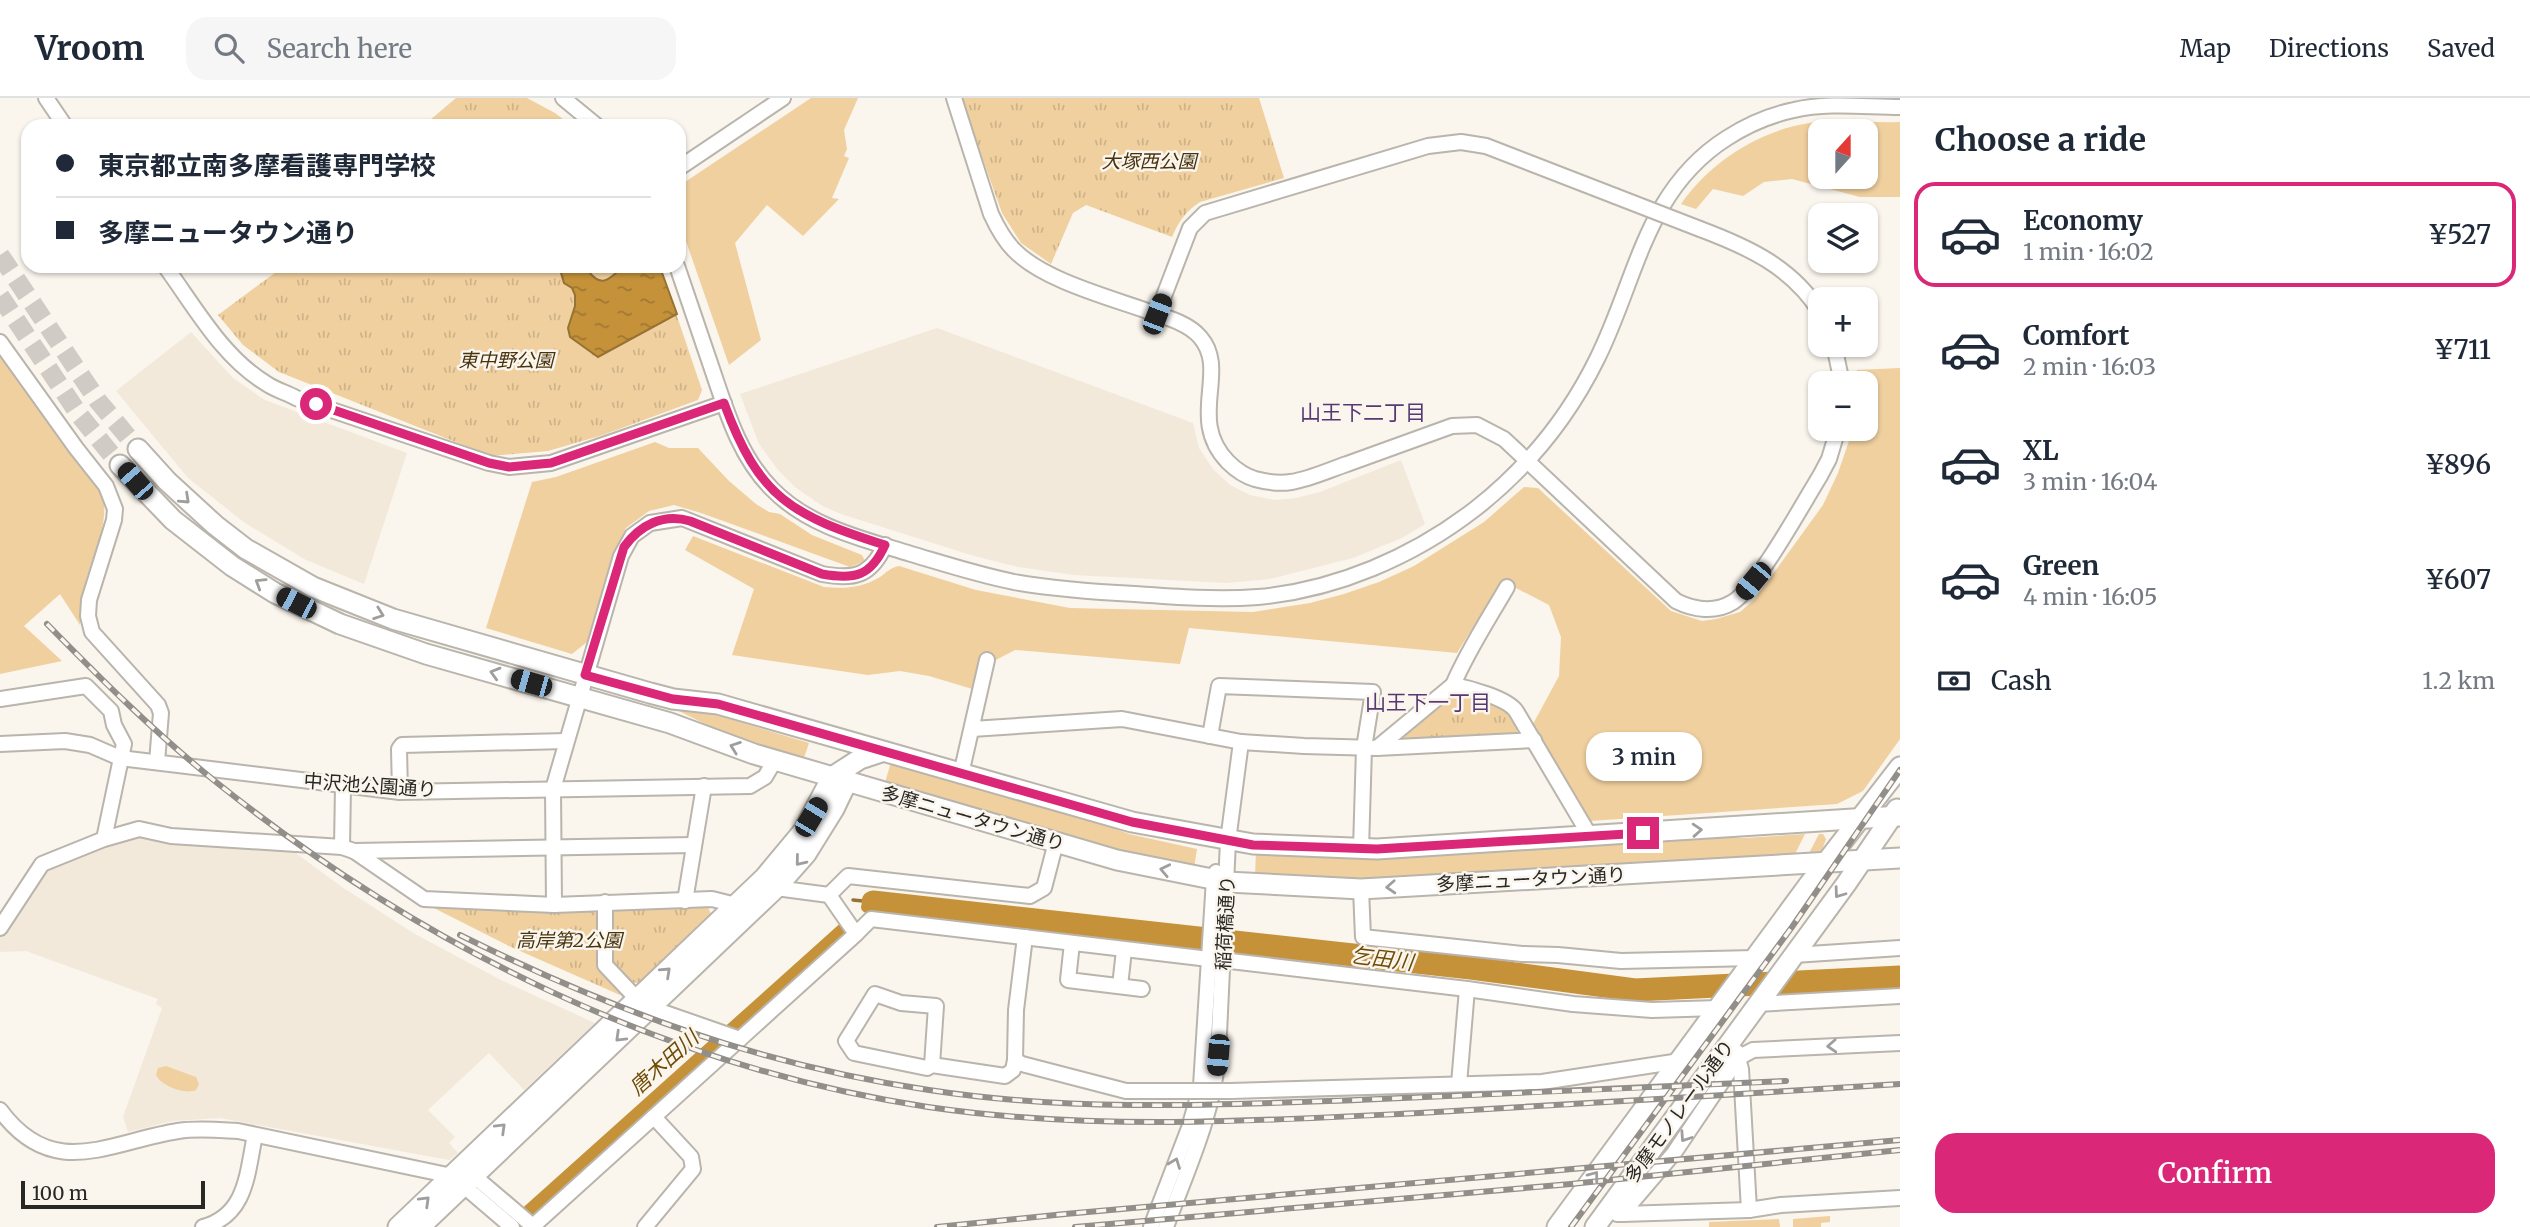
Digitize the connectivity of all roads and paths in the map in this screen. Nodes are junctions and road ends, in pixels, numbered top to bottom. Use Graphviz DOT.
graph roads {
  1 [pos="46,98"];
  2 [pos="563,98"];
  3 [pos="783,98"];
  4 [pos="954,98"];
  5 [pos="1900,107"];
  6 [pos="60,119"];
  7 [pos="588,119"];
  8 [pos="686,163"];
  9 [pos="170,273"];
  10 [pos="679,273"];
  11 [pos="1808,297"];
  12 [pos="1157,314"];
  13 [pos="0,342"];
  14 [pos="724,403"];
  15 [pos="1834,441"];
  16 [pos="138,449"];
  17 [pos="1527,462"];
  18 [pos="120,465"];
  19 [pos="885,545"];
  20 [pos="1507,587"];
  21 [pos="432,630"];
  22 [pos="426,654"];
  23 [pos="987,660"];
  24 [pos="585,675"];
  25 [pos="1453,685"];
  26 [pos="579,697"];
  27 [pos="0,699"];
  28 [pos="972,729"];
  29 [pos="819,734"];
  30 [pos="1210,736"];
  31 [pos="1534,740"];
  32 [pos="566,741"];
  33 [pos="1241,743"];
  34 [pos="0,744"];
  35 [pos="1371,748"];
  36 [pos="881,752"];
  37 [pos="120,758"];
  38 [pos="775,760"];
  39 [pos="158,762"];
  40 [pos="1900,767"];
  41 [pos="961,774"];
  42 [pos="842,776"];
  43 [pos="343,786"];
  44 [pos="704,786"];
  45 [pos="553,789"];
  46 [pos="400,792"];
  47 [pos="1897,813"];
  48 [pos="1859,820"];
  49 [pos="1590,836"];
  50 [pos="104,839"];
  51 [pos="1228,841"];
  52 [pos="1056,842"];
  53 [pos="694,845"];
  54 [pos="348,849"];
  55 [pos="554,849"];
  56 [pos="1360,849"];
  57 [pos="1900,858"];
  58 [pos="1863,860"];
  59 [pos="1826,863"];
  60 [pos="1220,881"];
  61 [pos="776,888"];
  62 [pos="1361,889"];
  63 [pos="829,895"];
  64 [pos="0,900"];
  65 [pos="17,901"];
  66 [pos="685,901"];
  67 [pos="605,902"];
  68 [pos="554,905"];
  69 [pos="736,905"];
  70 [pos="0,928"];
  71 [pos="856,934"];
  72 [pos="1025,937"];
  73 [pos="1072,943"];
  74 [pos="1900,948"];
  75 [pos="1124,950"];
  76 [pos="1216,955"];
  77 [pos="1790,959"];
  78 [pos="1753,962"];
  79 [pos="1120,986"];
  80 [pos="1142,989"];
  81 [pos="1467,989"];
  82 [pos="1900,996"];
  83 [pos="1760,1000"];
  84 [pos="1722,1003"];
  85 [pos="644,1004"];
  86 [pos="731,1036"];
  87 [pos="1733,1037"];
  88 [pos="1900,1043"];
  89 [pos="1738,1058"];
  90 [pos="1015,1059"];
  91 [pos="1680,1061"];
  92 [pos="932,1065"];
  93 [pos="1459,1084"];
  94 [pos="0,1110"];
  95 [pos="654,1117"];
  96 [pos="255,1135"];
  97 [pos="463,1179"];
  98 [pos="1900,1198"];
  99 [pos="1749,1210"];
  100 [pos="1607,1218"];
  101 [pos="510,1219"];
  102 [pos="532,1225"];
  103 [pos="203,1227"];
  104 [pos="398,1227"];
  105 [pos="420,1227"];
  106 [pos="645,1227"];
  107 [pos="1151,1227"];
  108 [pos="1166,1227"];
  109 [pos="1557,1227"];
  1 -- 6 [label="street"];
  2 -- 7 [label="street"];
  3 -- 8 [label="street"];
  4 -- 12 [label="street"];
  5 -- 17 [label="street"];
  9 -- 14 [label="street"];
  10 -- 14 [label="street"];
  11 -- 12 [label="street, bridge"];
  12 -- 17 [label="street"];
  13 -- 39 [label="street"];
  14 -- 19 [label="street"];
  15 -- 17 [label="street"];
  16 -- 21 [label="main road, 多摩ニュータウン通り, one-way"];
  17 -- 19 [label="street"];
  22 -- 18 [label="main road, 多摩ニュータウン通り, one-way"];
  19 -- 24 [label="street"];
  20 -- 25 [label="street"];
  21 -- 22 [label="main road"];
  21 -- 24 [label="main road, 多摩ニュータウン通り"];
  26 -- 22 [label="main road, 多摩ニュータウン通り, one-way"];
  23 -- 28 [label="street"];
  24 -- 26 [label="street"];
  24 -- 29 [label="main road, 多摩ニュータウン通り"];
  25 -- 31 [label="street"];
  25 -- 35 [label="street"];
  26 -- 32 [label="street"];
  38 -- 26 [label="main road, 多摩ニュータウン通り, one-way"];
  27 -- 37 [label="street"];
  28 -- 30 [label="street"];
  28 -- 41 [label="street"];
  29 -- 36 [label="main road, 多摩ニュータウン通り"];
  29 -- 42 [label="main road"];
  30 -- 33 [label="street"];
  30 -- 35 [label="street"];
  31 -- 35 [label="street"];
  31 -- 49 [label="street"];
  32 -- 45 [label="street"];
  32 -- 46 [label="street"];
  33 -- 35 [label="street"];
  33 -- 51 [label="street, 稲荷橋通り"];
  34 -- 37 [label="street, 中沢池公園通り"];
  35 -- 56 [label="street"];
  36 -- 41 [label="main road, 多摩ニュータウン通り"];
  36 -- 42 [label="main road"];
  37 -- 39 [label="street, 中沢池公園通り"];
  37 -- 50 [label="street"];
  38 -- 42 [label="main road, 多摩ニュータウン通り"];
  38 -- 44 [label="street, 中沢池公園通り"];
  39 -- 43 [label="street, 中沢池公園通り"];
  40 -- 48 [label="main road"];
  41 -- 51 [label="main road, 多摩ニュータウン通り"];
  42 -- 52 [label="main road, 多摩ニュータウン通り"];
  42 -- 61 [label="main road, one-way"];
  42 -- 69 [label="main road"];
  43 -- 46 [label="street, 中沢池公園通り"];
  43 -- 54 [label="street"];
  44 -- 45 [label="street, 中沢池公園通り"];
  44 -- 53 [label="street"];
  45 -- 46 [label="street, 中沢池公園通り"];
  45 -- 55 [label="street"];
  47 -- 48 [label="main road, 多摩ニュータウン通り"];
  47 -- 58 [label="main road"];
  49 -- 48 [label="main road, 多摩ニュータウン通り, one-way"];
  48 -- 59 [label="main road"];
  49 -- 56 [label="main road, 多摩ニュータウン通り"];
  50 -- 54 [label="street"];
  50 -- 65 [label="street"];
  51 -- 56 [label="main road, 多摩ニュータウン通り"];
  51 -- 60 [label="street, 稲荷橋通り"];
  60 -- 52 [label="main road, 多摩ニュータウン通り, one-way"];
  52 -- 63 [label="street"];
  53 -- 55 [label="street"];
  53 -- 66 [label="street"];
  54 -- 55 [label="street"];
  54 -- 68 [label="street"];
  55 -- 68 [label="street"];
  57 -- 58 [label="main road, 多摩ニュータウン通り"];
  58 -- 59 [label="main road, 多摩ニュータウン通り"];
  58 -- 77 [label="main road, one-way"];
  59 -- 62 [label="main road, 多摩ニュータウン通り, one-way"];
  59 -- 78 [label="main road"];
  60 -- 62 [label="main road, 多摩ニュータウン通り"];
  60 -- 76 [label="street, 稲荷橋通り"];
  61 -- 63 [label="street"];
  61 -- 85 [label="main road"];
  62 -- 78 [label="street"];
  63 -- 71 [label="street"];
  64 -- 65 [label="street"];
  65 -- 70 [label="street"];
  66 -- 67 [label="street"];
  66 -- 69 [label="street"];
  67 -- 68 [label="street"];
  67 -- 85 [label="street"];
  85 -- 69 [label="main road, one-way"];
  71 -- 72 [label="street"];
  71 -- 86 [label="street"];
  72 -- 73 [label="street"];
  72 -- 90 [label="street"];
  73 -- 75 [label="street"];
  73 -- 79 [label="street"];
  74 -- 77 [label="street"];
  75 -- 76 [label="street"];
  75 -- 79 [label="street"];
  76 -- 81 [label="street"];
  107 -- 76 [label="street, 稲荷橋通り, one-way"];
  76 -- 108 [label="street, 稲荷橋通り"];
  77 -- 83 [label="main road, 多摩モノレール通り"];
  78 -- 84 [label="main road, 多摩モノレール通り"];
  79 -- 80 [label="street"];
  81 -- 84 [label="street"];
  81 -- 93 [label="street"];
  82 -- 83 [label="street"];
  83 -- 87 [label="main road, 多摩モノレール通り"];
  84 -- 91 [label="main road, 多摩モノレール通り"];
  85 -- 86 [label="street"];
  85 -- 97 [label="main road"];
  86 -- 95 [label="street"];
  87 -- 89 [label="street"];
  87 -- 100 [label="main road, 多摩モノレール通り"];
  88 -- 89 [label="street, one-way"];
  89 -- 99 [label="street"];
  89 -- 100 [label="street, one-way"];
  90 -- 92 [label="street"];
  90 -- 93 [label="street, bridge"];
  91 -- 93 [label="street"];
  109 -- 91 [label="main road, 多摩モノレール通り, one-way"];
  92 -- 92 [label="street"];
  94 -- 96 [label="street"];
  95 -- 102 [label="street"];
  95 -- 106 [label="street"];
  96 -- 97 [label="street"];
  96 -- 103 [label="street"];
  97 -- 101 [label="street"];
  104 -- 97 [label="main road, one-way"];
  97 -- 105 [label="main road"];
  98 -- 99 [label="street"];
  99 -- 100 [label="street"];
  101 -- 102 [label="street"];
}
